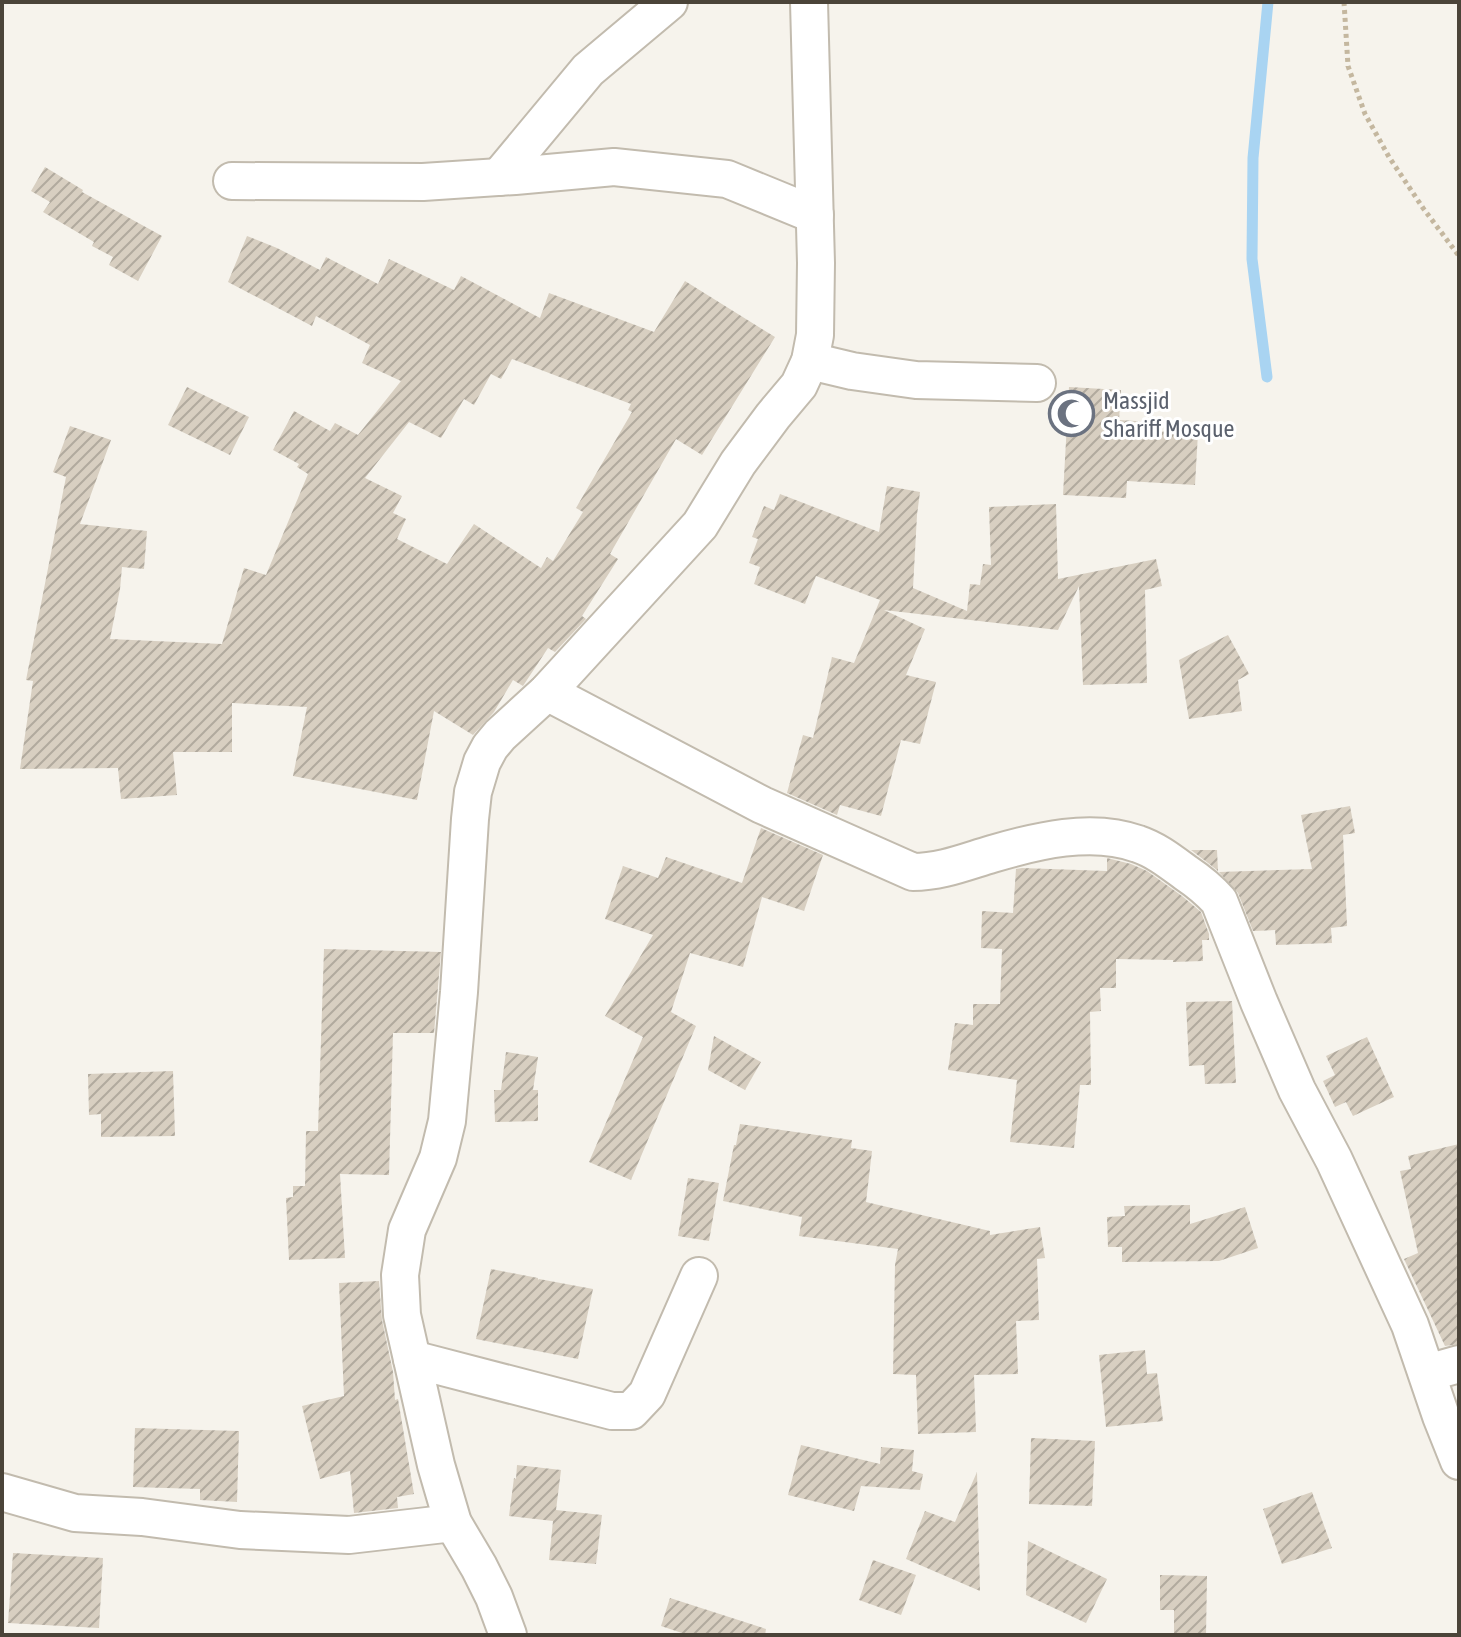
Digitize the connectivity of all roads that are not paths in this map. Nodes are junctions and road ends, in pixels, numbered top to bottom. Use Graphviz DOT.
graph roads {
  1 [pos="669,2"];
  2 [pos="809,2"];
  3 [pos="499,177"];
  4 [pos="232,181"];
  5 [pos="815,215"];
  6 [pos="810,361"];
  7 [pos="1037,383"];
  8 [pos="547,692"];
  9 [pos="699,1276"];
  10 [pos="412,1359"];
  11 [pos="1443,1369"];
  12 [pos="1459,1461"];
  13 [pos="2,1492"];
  14 [pos="453,1523"];
  15 [pos="508,1635"];
  1 -- 3 [label="street"];
  2 -- 5 [label="street"];
  3 -- 4 [label="street"];
  3 -- 5 [label="street"];
  5 -- 6 [label="street"];
  6 -- 7 [label="street"];
  6 -- 8 [label="street"];
  8 -- 10 [label="street"];
  8 -- 11 [label="street"];
  9 -- 10 [label="street"];
  10 -- 14 [label="street"];
  11 -- 12 [label="street"];
  13 -- 14 [label="street"];
  14 -- 15 [label="street"];
}
